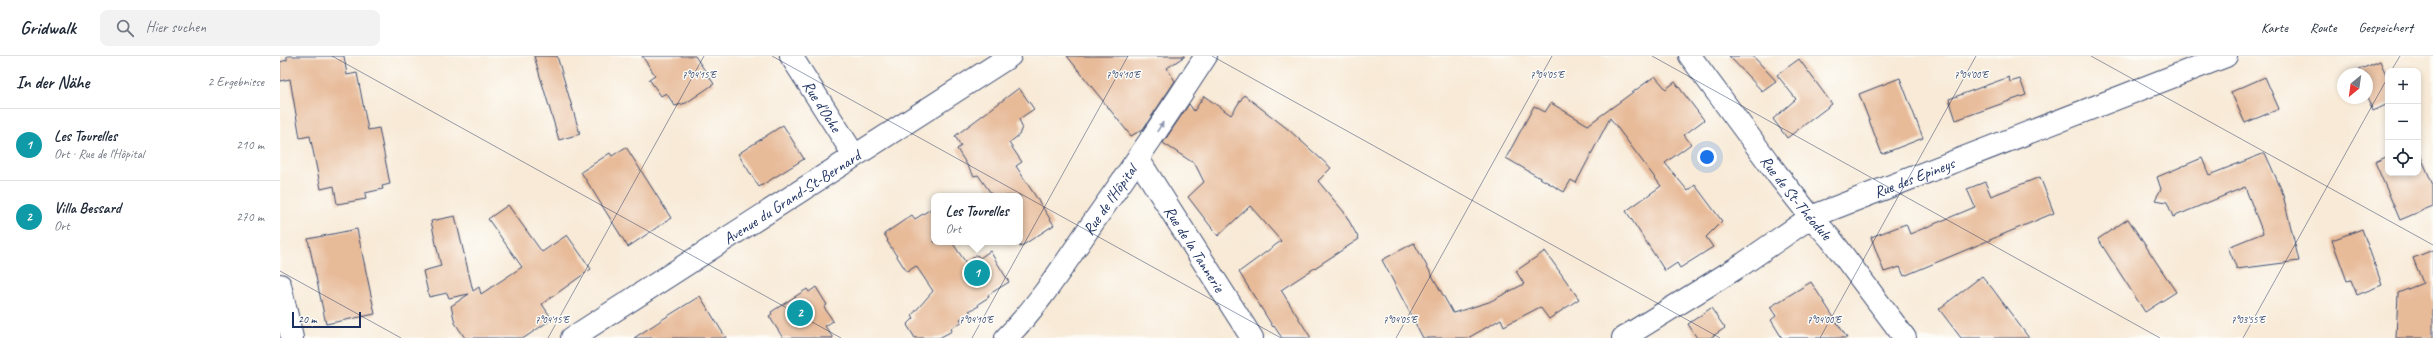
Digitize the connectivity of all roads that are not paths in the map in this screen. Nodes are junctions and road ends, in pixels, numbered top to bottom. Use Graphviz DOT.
graph roads {
  1 [pos="791,56"];
  2 [pos="1010,56"];
  3 [pos="1206,56"];
  4 [pos="1690,56"];
  5 [pos="2226,56"];
  6 [pos="854,155"];
  7 [pos="1138,159"];
  8 [pos="1811,217"];
  9 [pos="280,285"];
  10 [pos="292,338"];
  11 [pos="572,338"];
  12 [pos="1006,338"];
  13 [pos="1252,338"];
  14 [pos="1623,338"];
  15 [pos="1905,338"];
  1 -- 6 [label="street, Rue d'Oche"];
  2 -- 6 [label="street, Avenue du Grand-St-Bernard"];
  7 -- 3 [label="street, Rue de l'Hôpital, one-way"];
  4 -- 8 [label="street, Rue de St-Théodule"];
  5 -- 8 [label="street, Rue des Epineys"];
  6 -- 11 [label="street, Avenue du Grand-St-Bernard"];
  7 -- 12 [label="street, Rue de l'Hôpital"];
  7 -- 13 [label="street, Rue de la Tannerie"];
  8 -- 14 [label="street, Rue des Epineys"];
  8 -- 15 [label="street, Rue de St-Théodule"];
  9 -- 10 [label="street"];
}
